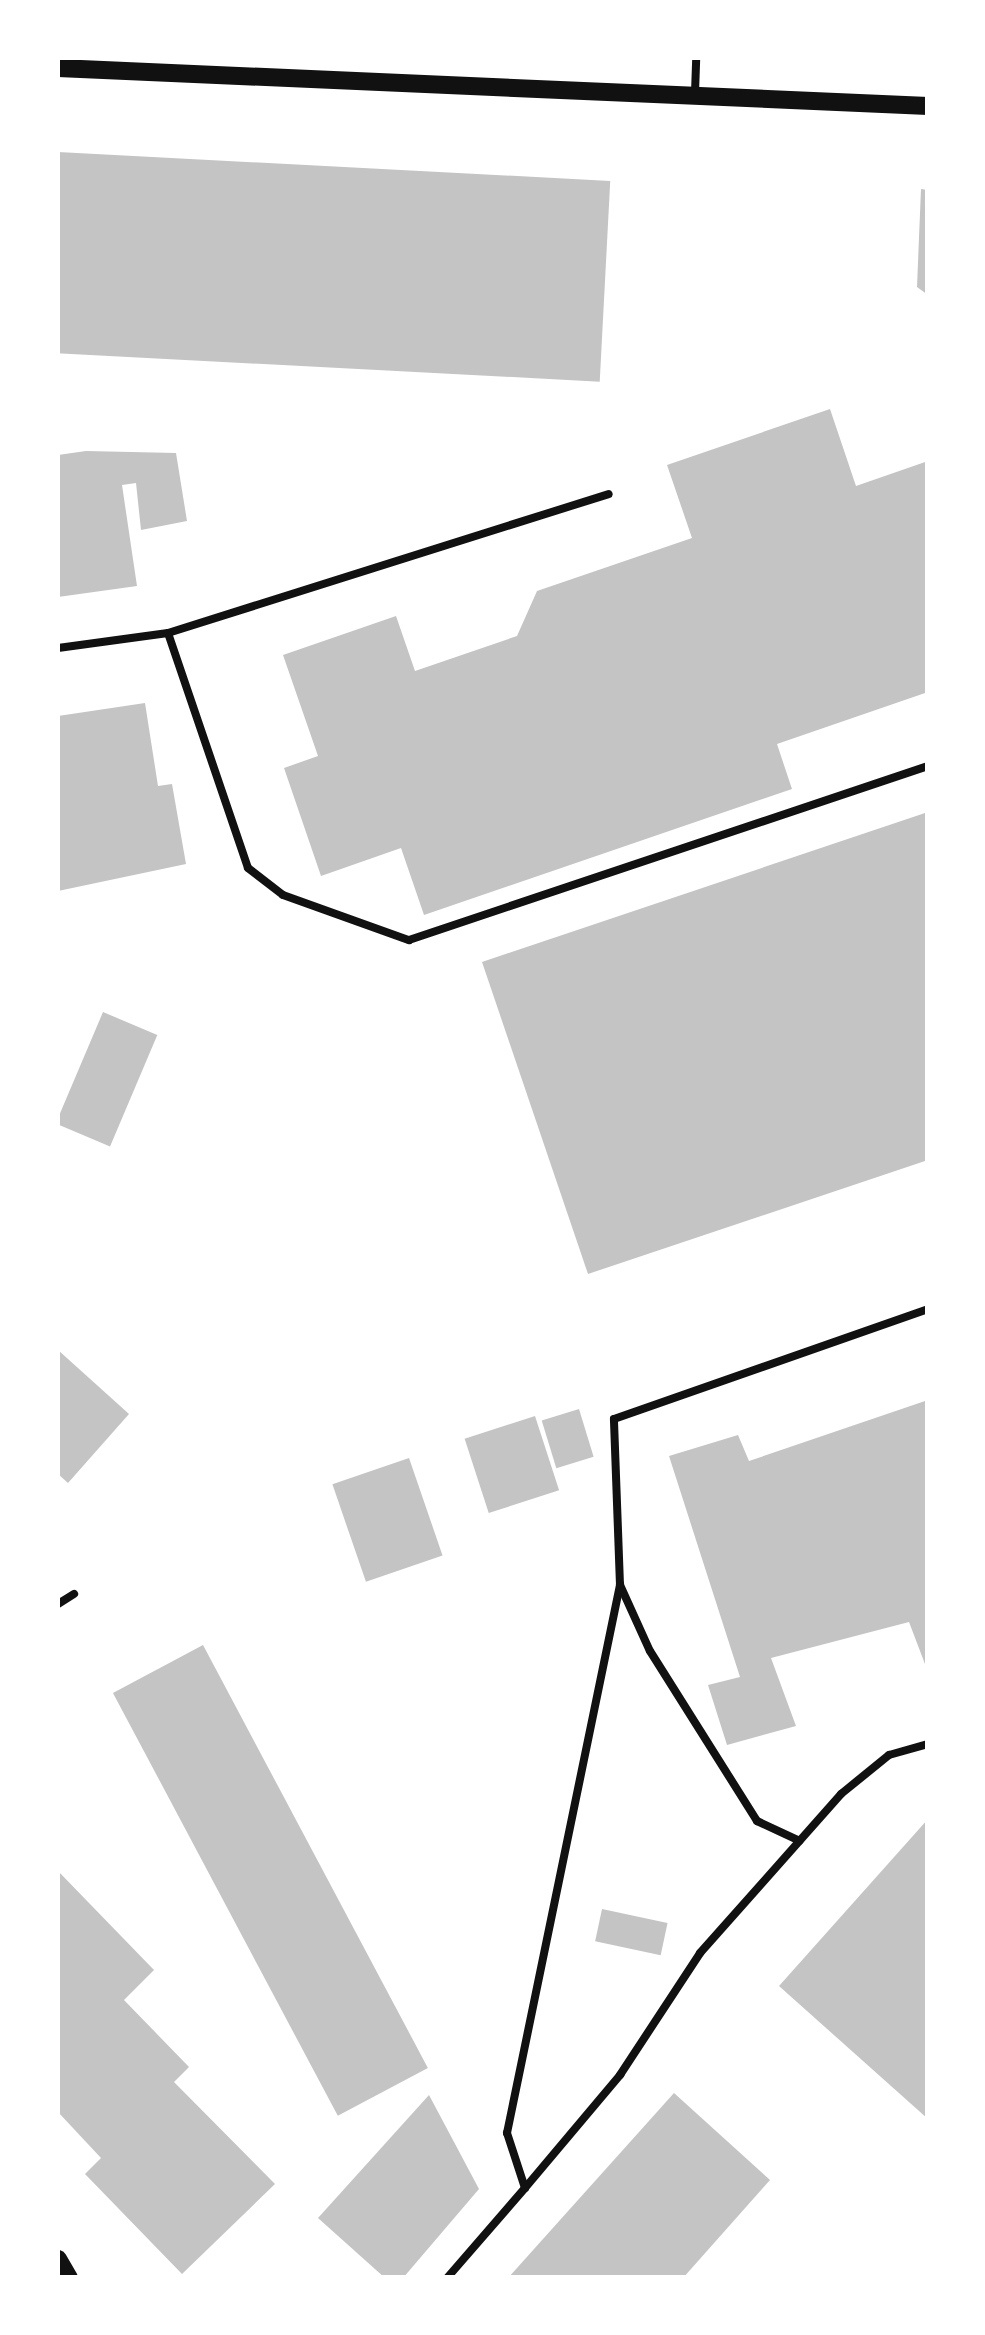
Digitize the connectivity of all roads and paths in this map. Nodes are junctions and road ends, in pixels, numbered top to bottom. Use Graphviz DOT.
graph roads {
  1 [pos="696,58"];
  2 [pos="58,68"];
  3 [pos="695,98"];
  4 [pos="928,106"];
  5 [pos="609,494"];
  6 [pos="168,633"];
  7 [pos="58,648"];
  8 [pos="928,766"];
  9 [pos="928,1309"];
  10 [pos="620,1586"];
  11 [pos="74,1594"];
  12 [pos="58,1604"];
  13 [pos="928,1744"];
  14 [pos="800,1840"];
  15 [pos="525,2188"];
  16 [pos="58,2259"];
  17 [pos="70,2278"];
  18 [pos="447,2278"];
  1 -- 3 [label="lane"];
  2 -- 3 [label="street"];
  3 -- 4 [label="street"];
  5 -- 6 [label="lane"];
  6 -- 7 [label="lane"];
  6 -- 8 [label="lane"];
  9 -- 10 [label="lane"];
  10 -- 14 [label="lane"];
  10 -- 15 [label="lane"];
  11 -- 12 [label="lane"];
  13 -- 14 [label="lane"];
  14 -- 15 [label="lane"];
  15 -- 18 [label="lane"];
  16 -- 17 [label="street"];
}
